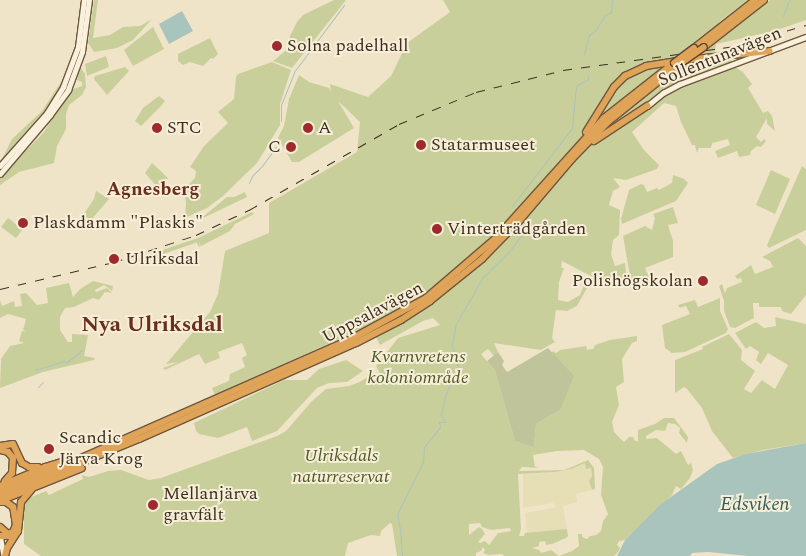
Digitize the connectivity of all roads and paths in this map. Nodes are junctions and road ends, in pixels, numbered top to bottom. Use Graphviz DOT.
graph roads {
  1 [pos="84,0"];
  2 [pos="89,0"];
  3 [pos="755,0"];
  4 [pos="764,0"];
  5 [pos="806,37"];
  6 [pos="78,47"];
  7 [pos="770,51"];
  8 [pos="82,52"];
  9 [pos="734,54"];
  10 [pos="76,55"];
  11 [pos="741,62"];
  12 [pos="647,106"];
  13 [pos="577,146"];
  14 [pos="572,159"];
  15 [pos="0,166"];
  16 [pos="0,174"];
  17 [pos="139,439"];
  18 [pos="0,450"];
  19 [pos="99,450"];
  20 [pos="45,466"];
  21 [pos="0,485"];
  22 [pos="37,487"];
  23 [pos="0,491"];
  24 [pos="0,496"];
  25 [pos="0,501"];
  26 [pos="0,528"];
  27 [pos="18,530"];
  28 [pos="0,536"];
  29 [pos="5,556"];
  1 -- 6 [label="main road"];
  2 -- 8 [label="main road"];
  3 -- 13 [label="highway, Uppsalavägen, bridge"];
  4 -- 14 [label="highway, Uppsalavägen, bridge"];
  5 -- 7 [label="main road, Sollentunavägen"];
  6 -- 8 [label="main road"];
  6 -- 10 [label="main road"];
  7 -- 9 [label="highway"];
  7 -- 11 [label="main road, Sollentunavägen"];
  8 -- 10 [label="main road"];
  8 -- 16 [label="main road"];
  9 -- 11 [label="highway"];
  9 -- 13 [label="highway"];
  10 -- 15 [label="main road"];
  11 -- 12 [label="main road, Sollentunavägen"];
  12 -- 14 [label="highway"];
  13 -- 19 [label="highway, Uppsalavägen"];
  14 -- 17 [label="highway, Uppsalavägen"];
  17 -- 22 [label="highway"];
  17 -- 24 [label="highway, Uppsalavägen"];
  18 -- 20 [label="highway"];
  18 -- 21 [label="highway"];
  19 -- 20 [label="highway"];
  19 -- 23 [label="highway, Uppsalavägen"];
  20 -- 21 [label="highway"];
  22 -- 25 [label="highway"];
  22 -- 27 [label="highway"];
  25 -- 26 [label="highway"];
  27 -- 28 [label="highway"];
  27 -- 29 [label="highway"];
  28 -- 29 [label="main road"];
}
